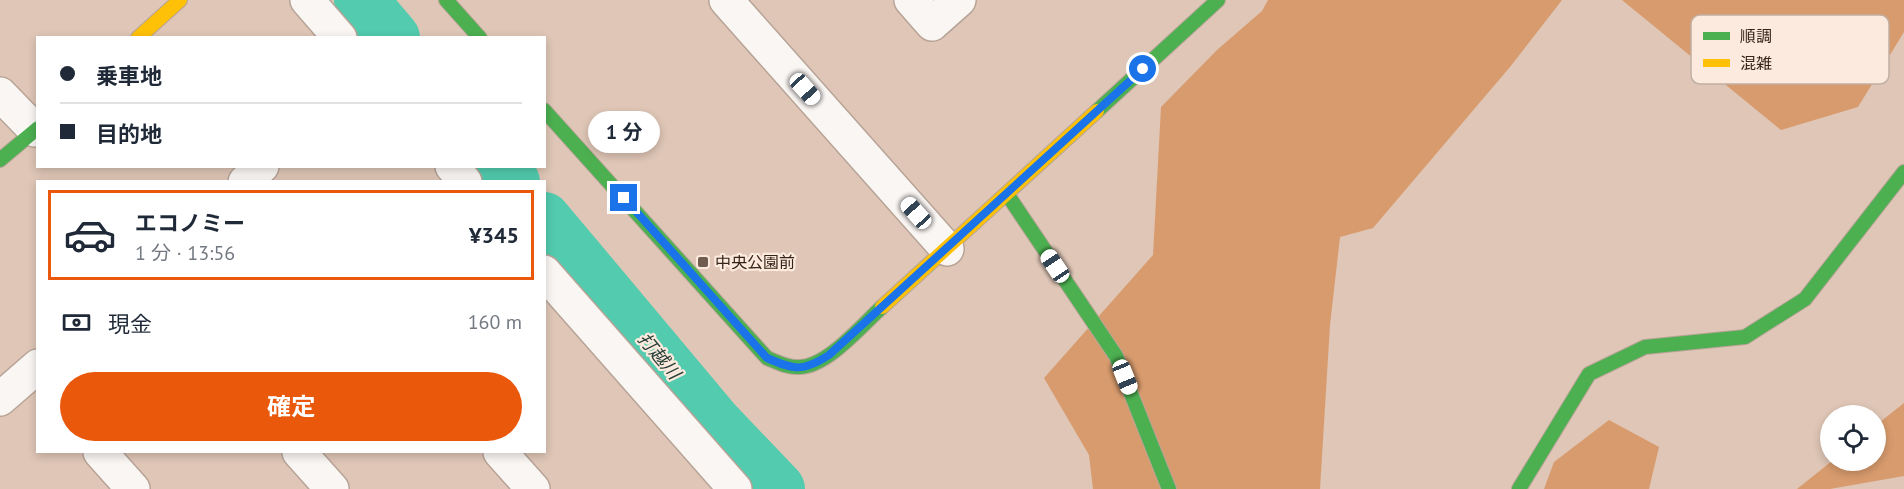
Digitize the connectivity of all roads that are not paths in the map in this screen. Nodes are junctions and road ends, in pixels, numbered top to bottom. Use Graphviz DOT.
graph roads {
  1 [pos="180,0"];
  2 [pos="307,0"];
  3 [pos="446,0"];
  4 [pos="726,0"];
  5 [pos="911,0"];
  6 [pos="959,0"];
  7 [pos="1211,2"];
  8 [pos="140,36"];
  9 [pos="338,36"];
  10 [pos="478,36"];
  11 [pos="0,94"];
  12 [pos="546,112"];
  13 [pos="36,129"];
  14 [pos="0,160"];
  15 [pos="454,168"];
  16 [pos="1904,172"];
  17 [pos="463,180"];
  18 [pos="1007,194"];
  19 [pos="947,249"];
  20 [pos="546,274"];
  21 [pos="35,373"];
  22 [pos="0,399"];
  23 [pos="101,453"];
  24 [pos="300,453"];
  25 [pos="501,453"];
  26 [pos="133,489"];
  27 [pos="332,489"];
  28 [pos="533,489"];
  29 [pos="735,489"];
  30 [pos="1168,489"];
  31 [pos="1519,489"];
  1 -- 8 [label="street"];
  2 -- 9 [label="street"];
  3 -- 10 [label="street"];
  4 -- 19 [label="street"];
  5 -- 6 [label="street"];
  7 -- 18 [label="street"];
  11 -- 13 [label="street"];
  12 -- 19 [label="street"];
  13 -- 14 [label="street"];
  15 -- 17 [label="street"];
  16 -- 31 [label="street"];
  18 -- 19 [label="street"];
  18 -- 30 [label="street"];
  20 -- 29 [label="street"];
  21 -- 22 [label="street"];
  23 -- 26 [label="street"];
  24 -- 27 [label="street"];
  25 -- 28 [label="street"];
}
